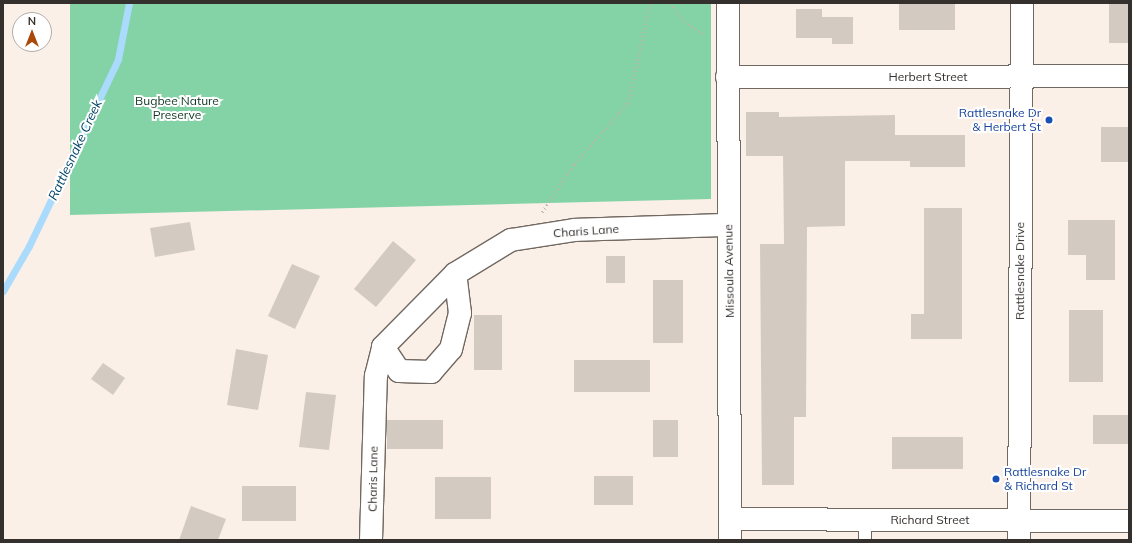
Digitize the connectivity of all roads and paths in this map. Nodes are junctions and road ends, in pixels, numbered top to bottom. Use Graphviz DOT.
graph roads {
  1 [pos="650,3"];
  2 [pos="671,3"];
  3 [pos="728,3"];
  4 [pos="1022,3"];
  5 [pos="709,37"];
  6 [pos="1129,76"];
  7 [pos="1020,77"];
  8 [pos="727,78"];
  9 [pos="728,225"];
  10 [pos="544,235"];
  11 [pos="455,274"];
  12 [pos="383,348"];
  13 [pos="1129,521"];
  14 [pos="730,530"];
  15 [pos="865,530"];
  16 [pos="1019,530"];
  17 [pos="371,540"];
  1 -- 10 [label="path"];
  2 -- 5 [label="path"];
  3 -- 8 [label="street, Missoula Avenue"];
  4 -- 7 [label="street, Rattlesnake Drive"];
  6 -- 7 [label="street, Herbert Street"];
  7 -- 8 [label="street, Herbert Street"];
  7 -- 16 [label="street, Rattlesnake Drive"];
  8 -- 9 [label="street, Missoula Avenue"];
  9 -- 10 [label="street, Charis Lane"];
  9 -- 14 [label="street, Missoula Avenue"];
  10 -- 11 [label="street, Charis Lane"];
  11 -- 12 [label="street, Charis Lane"];
  11 -- 12 [label="street"];
  12 -- 17 [label="street, Charis Lane"];
  13 -- 16 [label="street, Richard Street"];
  14 -- 15 [label="street, Richard Street"];
  15 -- 16 [label="street, Richard Street"];
}
